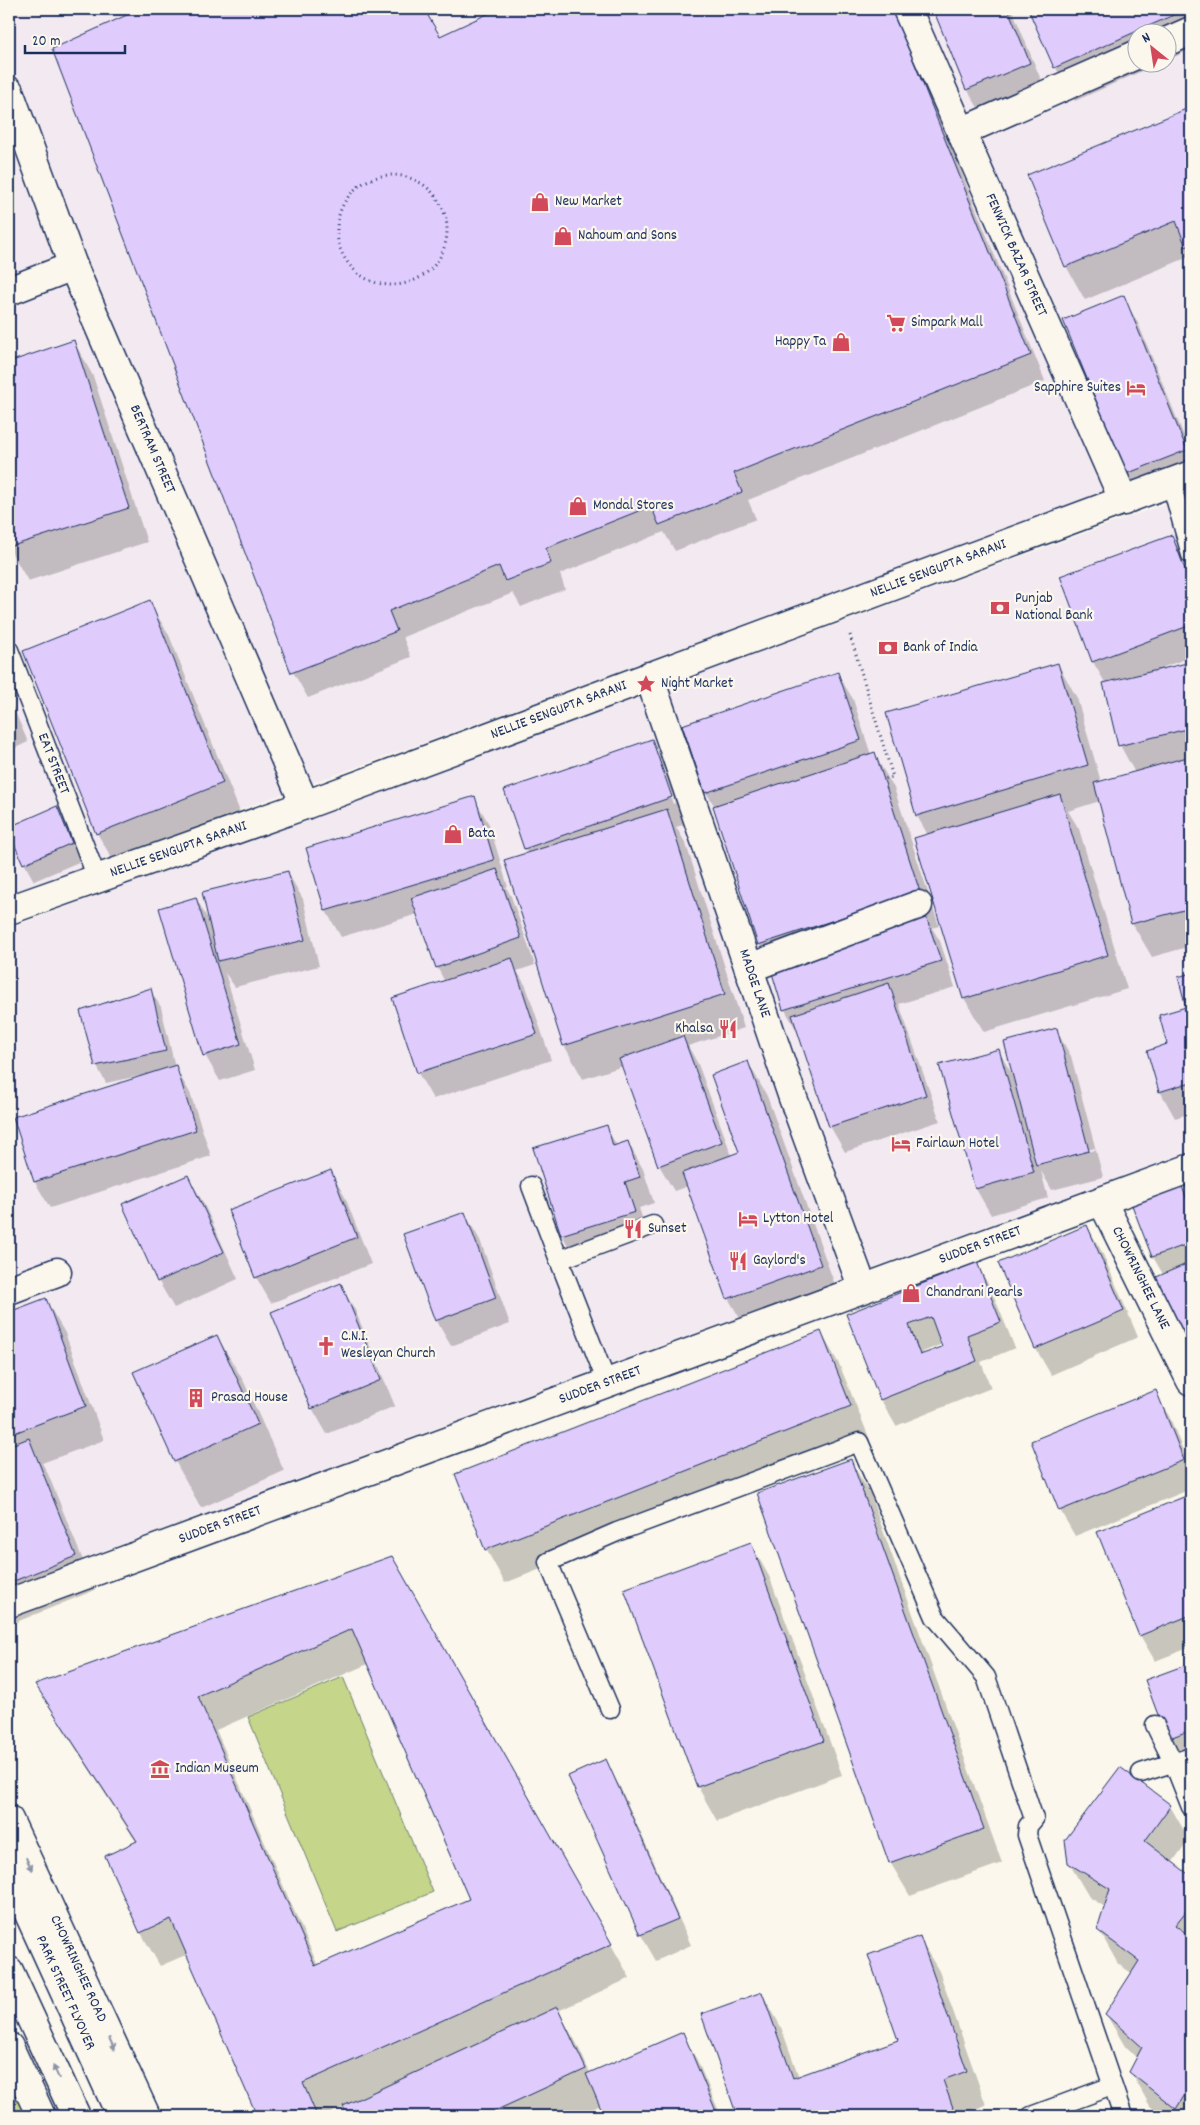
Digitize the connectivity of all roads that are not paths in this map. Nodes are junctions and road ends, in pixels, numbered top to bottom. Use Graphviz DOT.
graph roads {
  1 [pos="907,9"];
  2 [pos="1191,31"];
  3 [pos="1178,37"];
  4 [pos="1128,58"];
  5 [pos="9,91"];
  6 [pos="961,132"];
  7 [pos="72,266"];
  8 [pos="9,291"];
  9 [pos="1181,479"];
  10 [pos="1124,500"];
  11 [pos="1191,555"];
  12 [pos="9,650"];
  13 [pos="650,676"];
  14 [pos="305,805"];
  15 [pos="96,878"];
  16 [pos="918,905"];
  17 [pos="9,910"];
  18 [pos="749,968"];
  19 [pos="1191,1168"];
  20 [pos="531,1186"];
  21 [pos="1102,1201"];
  22 [pos="653,1225"];
  23 [pos="559,1260"];
  24 [pos="57,1272"];
  25 [pos="863,1289"];
  26 [pos="9,1290"];
  27 [pos="1191,1381"];
  28 [pos="608,1383"];
  29 [pos="9,1603"];
  30 [pos="610,1710"];
  31 [pos="1155,1725"];
  32 [pos="1191,1757"];
  33 [pos="1174,1764"];
  34 [pos="1141,1773"];
  35 [pos="1191,1807"];
  36 [pos="9,1820"];
  37 [pos="9,1870"];
  38 [pos="9,1971"];
  39 [pos="9,2047"];
  40 [pos="1112,2086"];
  41 [pos="41,2116"];
  42 [pos="76,2116"];
  43 [pos="121,2116"];
  44 [pos="146,2116"];
  45 [pos="1030,2116"];
  46 [pos="1122,2116"];
  1 -- 6 [label="street, FENWICK BAZAR STREET"];
  2 -- 3 [label="street"];
  4 -- 6 [label="street"];
  5 -- 7 [label="street, BERTRAM STREET"];
  6 -- 10 [label="street, FENWICK BAZAR STREET"];
  7 -- 8 [label="street"];
  7 -- 14 [label="street, BERTRAM STREET"];
  9 -- 10 [label="street, NELLIE SENGUPTA SARANI"];
  9 -- 11 [label="lane"];
  10 -- 13 [label="street, NELLIE SENGUPTA SARANI"];
  12 -- 15 [label="lane, EAT STREET"];
  13 -- 14 [label="street, NELLIE SENGUPTA SARANI"];
  13 -- 18 [label="street, MADGE LANE"];
  14 -- 15 [label="street, NELLIE SENGUPTA SARANI"];
  15 -- 17 [label="street, NELLIE SENGUPTA SARANI"];
  16 -- 18 [label="street"];
  18 -- 25 [label="street, MADGE LANE"];
  19 -- 21 [label="street, SUDDER STREET"];
  20 -- 23 [label="lane"];
  21 -- 25 [label="street, SUDDER STREET"];
  21 -- 27 [label="street, CHOWRINGHEE LANE"];
  22 -- 23 [label="lane"];
  23 -- 28 [label="lane"];
  24 -- 26 [label="street"];
  25 -- 28 [label="street, SUDDER STREET"];
  28 -- 29 [label="street, SUDDER STREET"];
  30 -- 40 [label="lane"];
  31 -- 33 [label="lane"];
  32 -- 33 [label="lane"];
  33 -- 34 [label="lane"];
  33 -- 35 [label="lane"];
  36 -- 44 [label="street, CHOWRINGHEE ROAD, one-way"];
  37 -- 43 [label="street, PARK STREET FLYOVER"];
  42 -- 38 [label="street, one-way"];
  39 -- 41 [label="street"];
  40 -- 45 [label="lane"];
  40 -- 46 [label="lane"];
}
